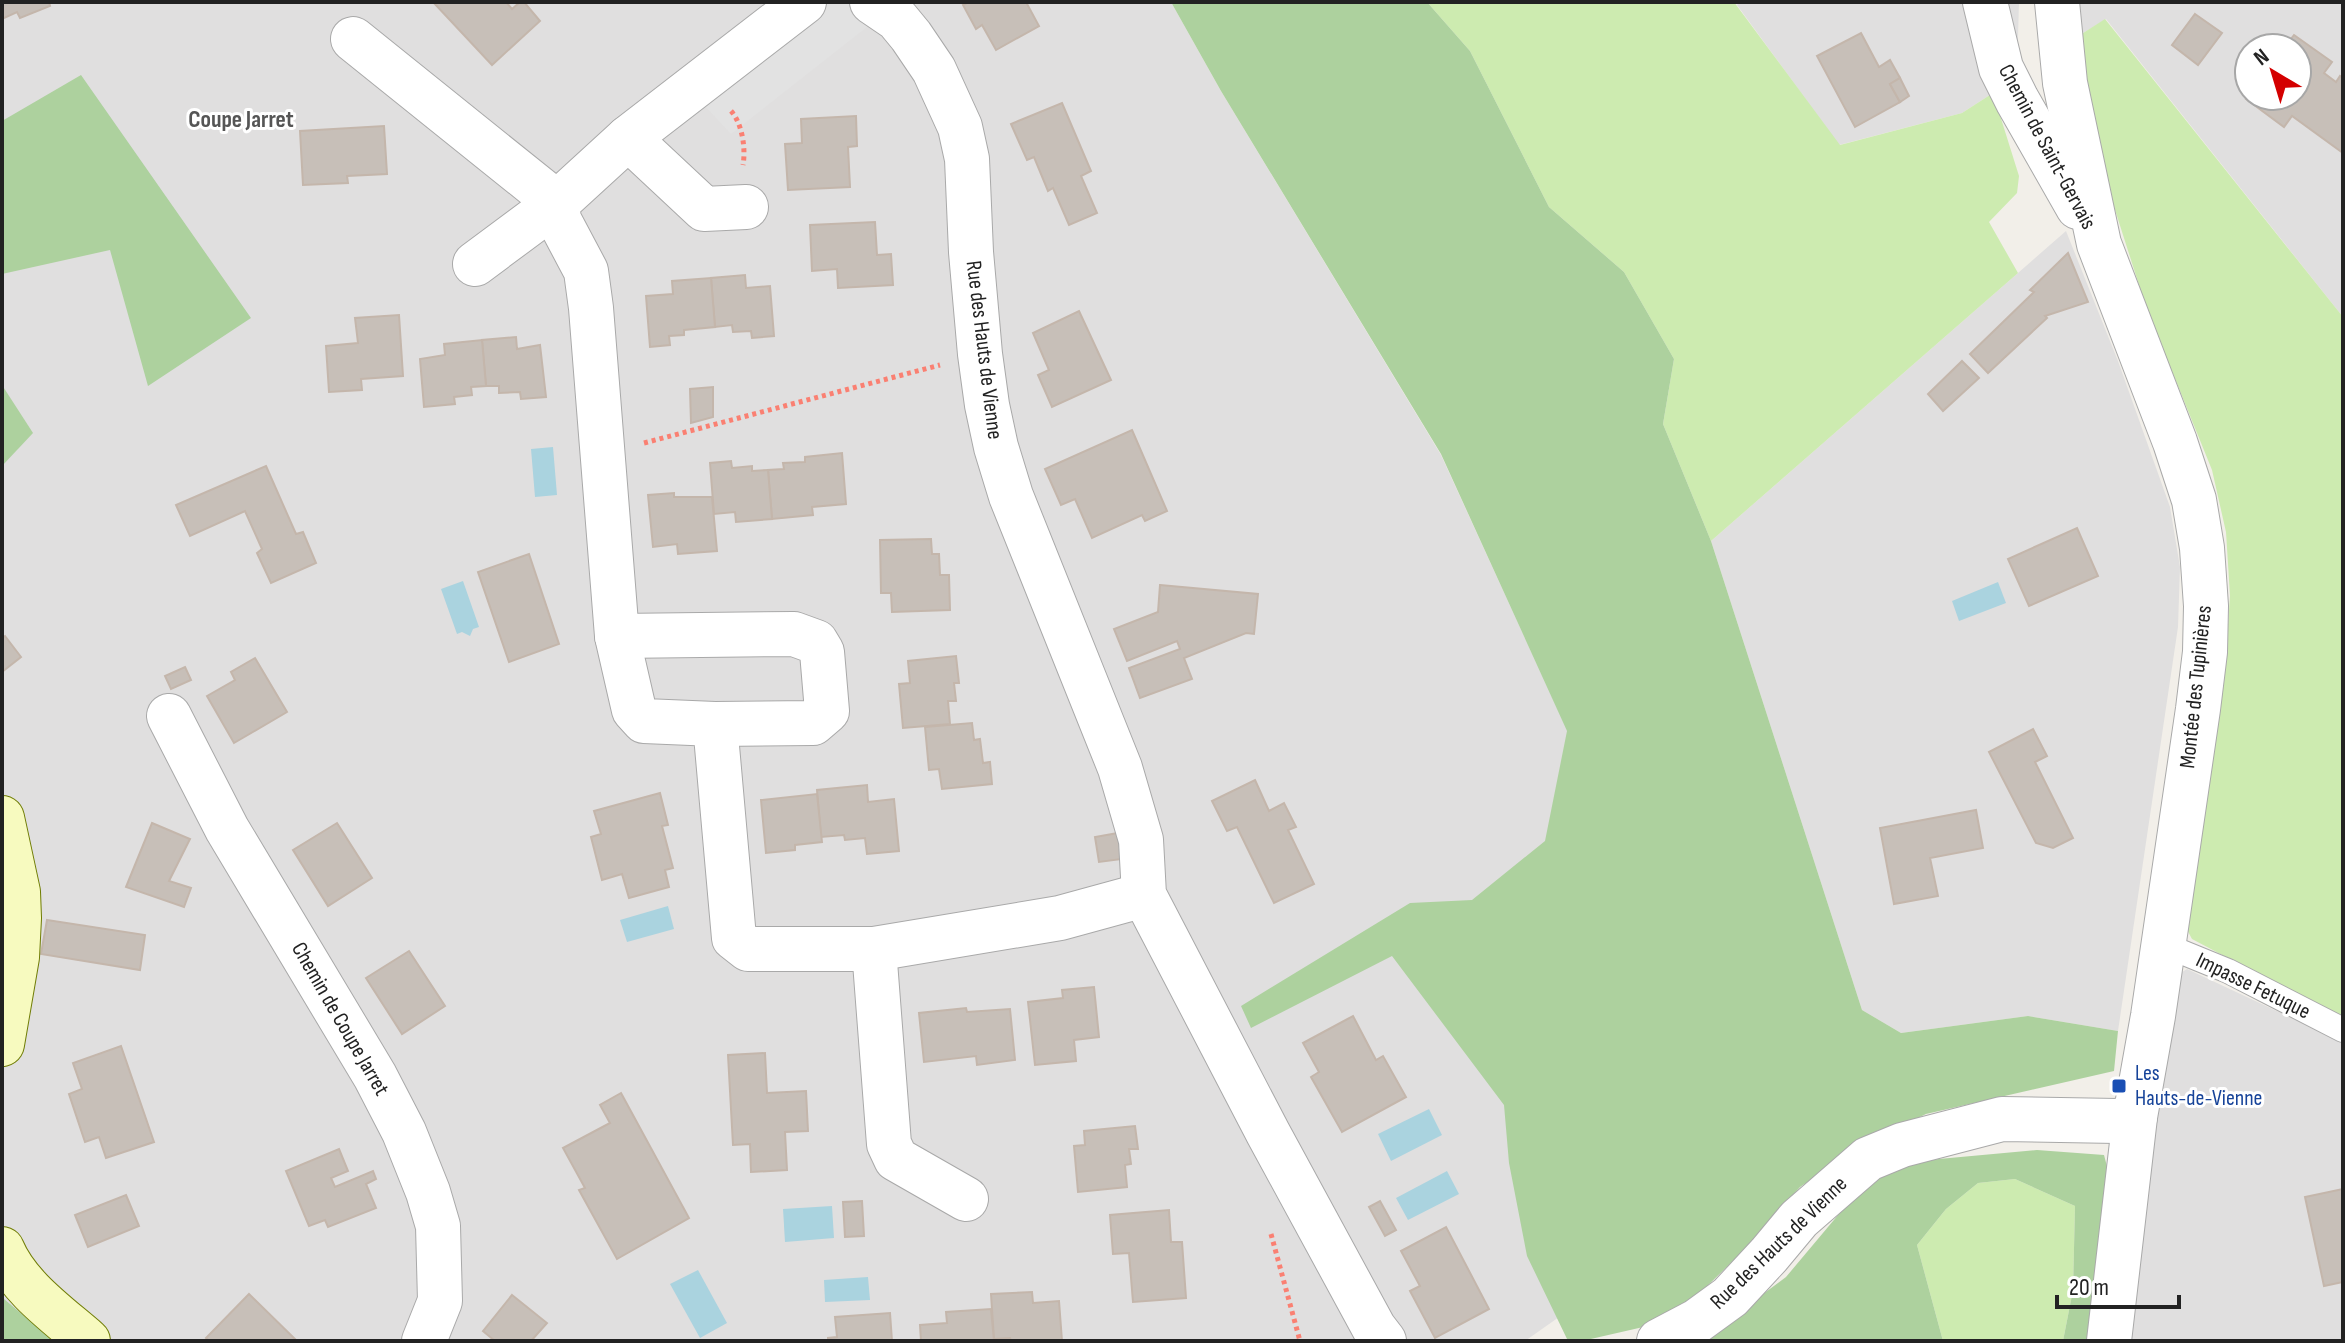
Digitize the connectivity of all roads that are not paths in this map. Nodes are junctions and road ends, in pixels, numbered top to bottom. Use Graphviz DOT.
graph roads {
  1 [pos="804,2"];
  2 [pos="872,2"];
  3 [pos="1985,2"];
  4 [pos="2057,2"];
  5 [pos="353,39"];
  6 [pos="628,138"];
  7 [pos="557,203"];
  8 [pos="741,208"];
  9 [pos="2099,244"];
  10 [pos="475,264"];
  11 [pos="617,636"];
  12 [pos="169,716"];
  13 [pos="715,724"];
  14 [pos="2,818"];
  15 [pos="1144,895"];
  16 [pos="2162,944"];
  17 [pos="874,949"];
  18 [pos="2343,1030"];
  19 [pos="2,1044"];
  20 [pos="2135,1117"];
  21 [pos="966,1199"];
  22 [pos="4,1262"];
  23 [pos="88,1341"];
  24 [pos="424,1341"];
  25 [pos="1384,1341"];
  26 [pos="1659,1341"];
  27 [pos="2109,1341"];
  1 -- 6 [label="street"];
  2 -- 15 [label="street, Rue des Hauts de Vienne"];
  3 -- 9 [label="street, Chemin de Saint-Gervais"];
  4 -- 9 [label="street, Montée des Tupinières"];
  5 -- 7 [label="street"];
  6 -- 7 [label="street"];
  6 -- 8 [label="street"];
  7 -- 10 [label="street"];
  7 -- 11 [label="street"];
  9 -- 16 [label="street, Montée des Tupinières"];
  11 -- 13 [label="street"];
  11 -- 13 [label="street"];
  12 -- 24 [label="street, Chemin de Coupe Jarret"];
  13 -- 17 [label="street"];
  14 -- 19 [label="main road"];
  15 -- 17 [label="street"];
  15 -- 25 [label="street, Rue des Hauts de Vienne"];
  16 -- 18 [label="lane, Impasse Fetuque"];
  16 -- 20 [label="street, Montée des Tupinières"];
  17 -- 21 [label="street"];
  20 -- 26 [label="street, Rue des Hauts de Vienne"];
  20 -- 27 [label="street, Montée des Tupinières"];
  22 -- 23 [label="main road"];
}
